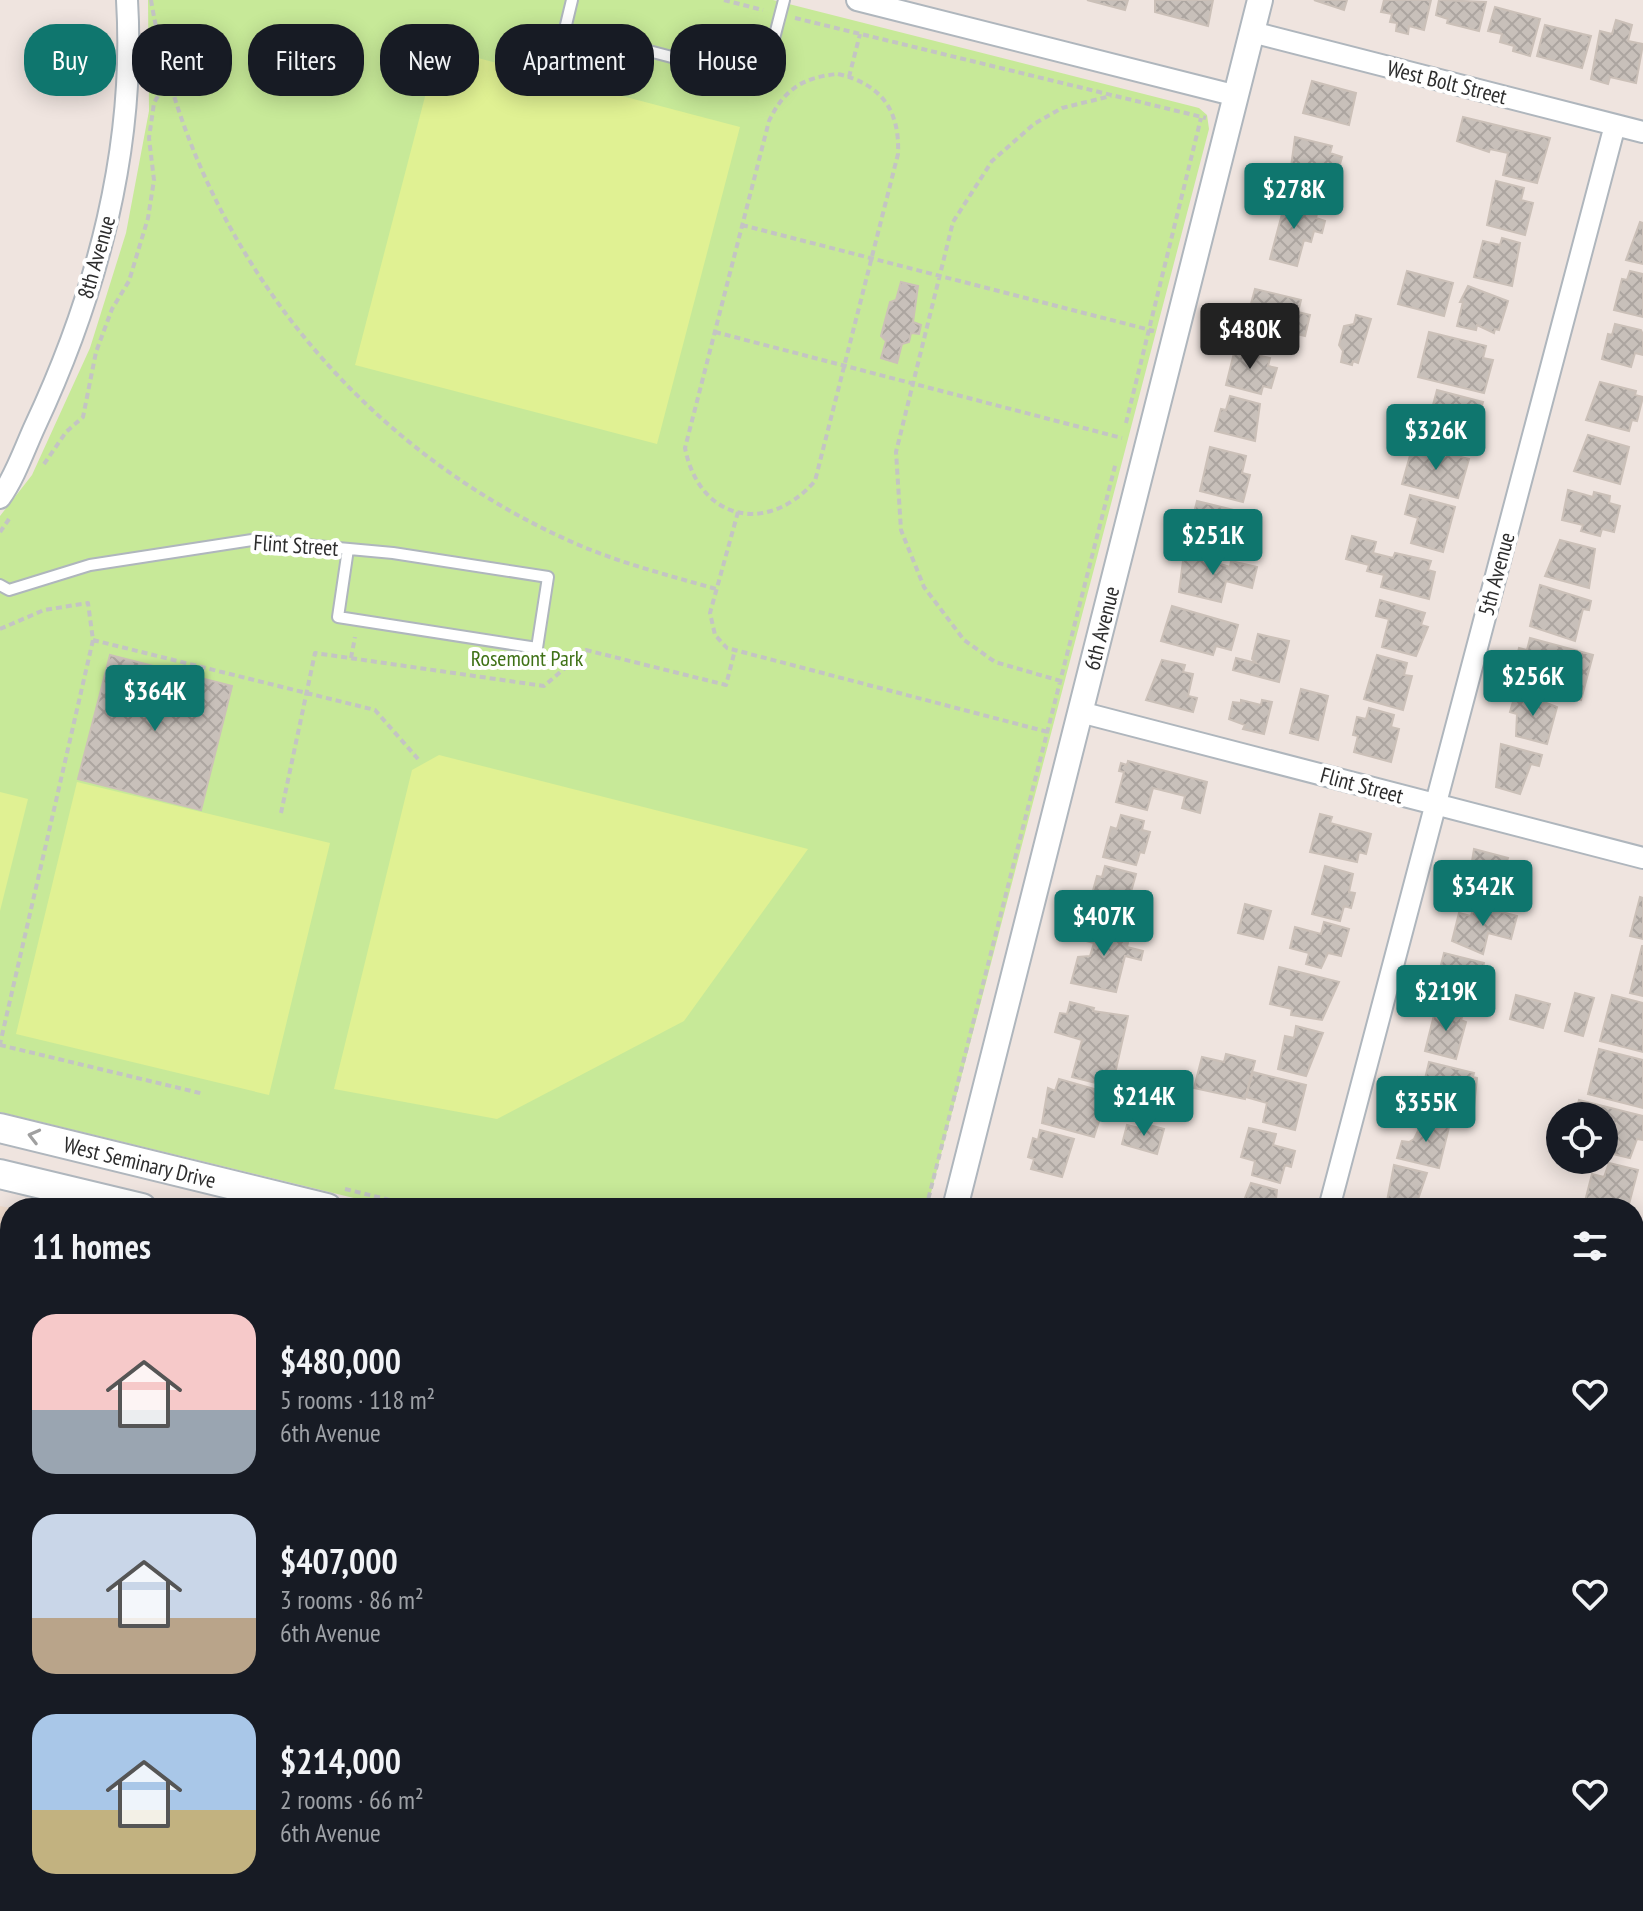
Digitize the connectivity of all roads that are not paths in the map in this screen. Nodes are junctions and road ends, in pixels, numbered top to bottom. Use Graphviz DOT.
graph roads {
  1 [pos="127,0"];
  2 [pos="572,0"];
  3 [pos="784,0"];
  4 [pos="1260,0"];
  5 [pos="865,1"];
  6 [pos="1252,32"];
  7 [pos="1235,107"];
  8 [pos="1615,125"];
  9 [pos="1643,132"];
  10 [pos="0,498"];
  11 [pos="348,549"];
  12 [pos="0,585"];
  13 [pos="1080,712"];
  14 [pos="1435,804"];
  15 [pos="1643,858"];
  16 [pos="0,1128"];
  17 [pos="0,1174"];
  18 [pos="100,1198"];
  19 [pos="286,1198"];
  20 [pos="958,1198"];
  21 [pos="1332,1198"];
  1 -- 10 [label="street, 8th Avenue"];
  2 -- 3 [label="lane"];
  4 -- 6 [label="street, 6th Avenue"];
  5 -- 7 [label="street"];
  6 -- 7 [label="street, 6th Avenue"];
  6 -- 8 [label="street, West Bolt Street"];
  7 -- 13 [label="street, 6th Avenue"];
  8 -- 9 [label="street, West Bolt Street"];
  8 -- 14 [label="street, 5th Avenue"];
  11 -- 11 [label="lane, Flint Street"];
  11 -- 12 [label="lane, Flint Street"];
  13 -- 14 [label="street, Flint Street"];
  13 -- 20 [label="street, 6th Avenue"];
  14 -- 15 [label="street, Flint Street"];
  14 -- 21 [label="street, 5th Avenue"];
  19 -- 16 [label="main road, West Seminary Drive, one-way"];
  17 -- 18 [label="main road, West Seminary Drive"];
}
